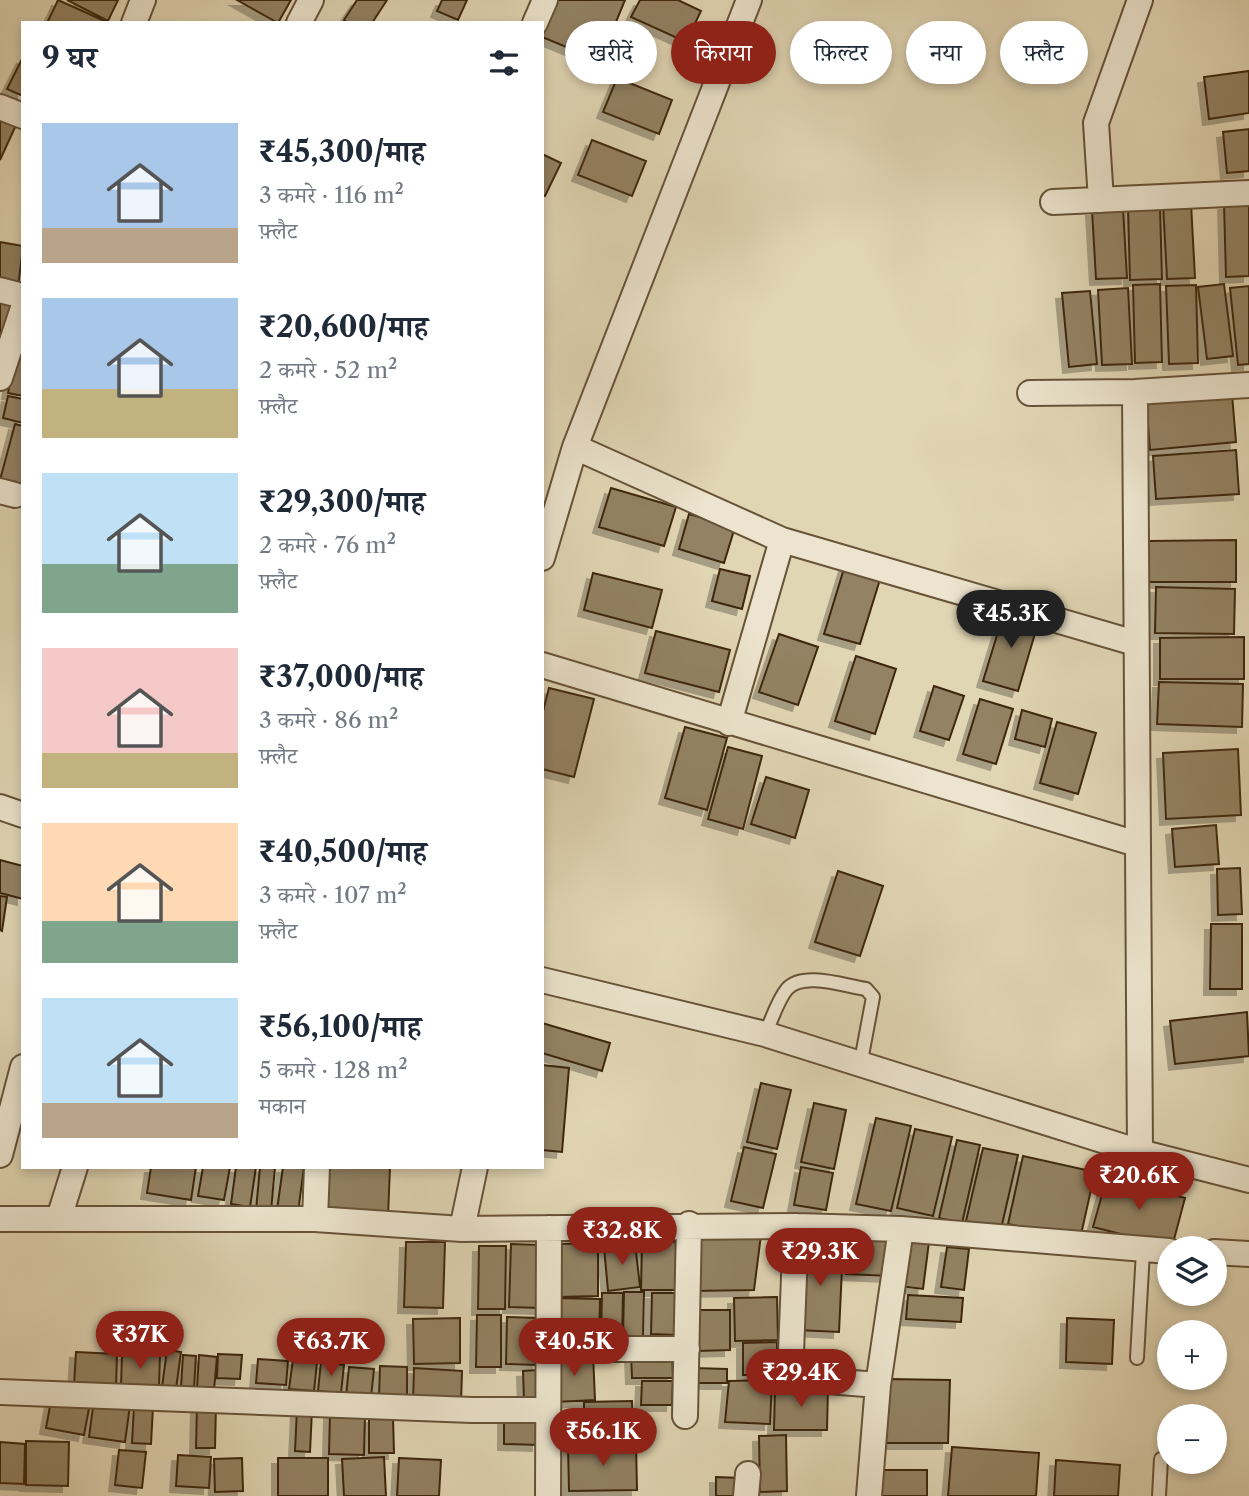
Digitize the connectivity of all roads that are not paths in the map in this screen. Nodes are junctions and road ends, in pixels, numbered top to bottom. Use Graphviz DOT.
graph roads {
  1 [pos="143,0"];
  2 [pos="545,0"];
  3 [pos="749,0"];
  4 [pos="1140,0"];
  5 [pos="135,21"];
  6 [pos="536,21"];
  7 [pos="0,107"];
  8 [pos="21,115"];
  9 [pos="1249,193"];
  10 [pos="1101,200"];
  11 [pos="1052,202"];
  12 [pos="0,290"];
  13 [pos="21,295"];
  14 [pos="21,314"];
  15 [pos="3,364"];
  16 [pos="1249,385"];
  17 [pos="1135,392"];
  18 [pos="1030,393"];
  19 [pos="575,447"];
  20 [pos="782,540"];
  21 [pos="544,551"];
  22 [pos="1135,643"];
  23 [pos="544,666"];
  24 [pos="729,723"];
  25 [pos="1137,844"];
  26 [pos="544,981"];
  27 [pos="765,1034"];
  28 [pos="861,1061"];
  29 [pos="21,1074"];
  30 [pos="1140,1152"];
  31 [pos="0,1155"];
  32 [pos="74,1169"];
  33 [pos="317,1169"];
  34 [pos="475,1169"];
  35 [pos="1249,1180"];
  36 [pos="59,1218"];
  37 [pos="0,1219"];
  38 [pos="315,1219"];
  39 [pos="689,1224"];
  40 [pos="796,1226"];
  41 [pos="549,1228"];
  42 [pos="462,1229"];
  43 [pos="901,1229"];
  44 [pos="1143,1251"];
  45 [pos="1157,1251"];
  46 [pos="1227,1253"];
  47 [pos="1249,1254"];
  48 [pos="547,1349"];
  49 [pos="687,1349"];
  50 [pos="1137,1358"];
  51 [pos="878,1385"];
  52 [pos="0,1391"];
  53 [pos="548,1410"];
  54 [pos="685,1416"];
  55 [pos="1160,1474"];
  56 [pos="548,1496"];
  57 [pos="869,1496"];
  58 [pos="1159,1496"];
  1 -- 5 [label="street"];
  2 -- 6 [label="street"];
  3 -- 19 [label="street"];
  4 -- 10 [label="street"];
  7 -- 8 [label="street"];
  9 -- 10 [label="street"];
  10 -- 11 [label="street"];
  12 -- 13 [label="street"];
  14 -- 15 [label="street"];
  16 -- 17 [label="street"];
  17 -- 18 [label="street"];
  17 -- 22 [label="street"];
  19 -- 20 [label="street"];
  19 -- 21 [label="street"];
  20 -- 22 [label="street"];
  20 -- 24 [label="street"];
  22 -- 25 [label="street"];
  23 -- 24 [label="street"];
  24 -- 25 [label="street"];
  25 -- 30 [label="street"];
  26 -- 27 [label="street"];
  27 -- 28 [label="street"];
  27 -- 28 [label="lane"];
  28 -- 30 [label="street"];
  29 -- 31 [label="street"];
  30 -- 35 [label="street"];
  32 -- 36 [label="street"];
  33 -- 38 [label="street"];
  34 -- 42 [label="street"];
  36 -- 37 [label="street"];
  36 -- 38 [label="street"];
  38 -- 42 [label="street"];
  39 -- 40 [label="street"];
  39 -- 41 [label="street"];
  39 -- 49 [label="street"];
  40 -- 43 [label="street"];
  40 -- 51 [label="street"];
  41 -- 42 [label="street"];
  41 -- 48 [label="street"];
  43 -- 44 [label="street"];
  43 -- 51 [label="street"];
  44 -- 45 [label="street"];
  44 -- 50 [label="lane"];
  46 -- 47 [label="street"];
  48 -- 49 [label="street"];
  48 -- 53 [label="street"];
  49 -- 54 [label="street"];
  51 -- 57 [label="street"];
  52 -- 53 [label="street"];
  53 -- 56 [label="street"];
  55 -- 58 [label="lane"];
}
